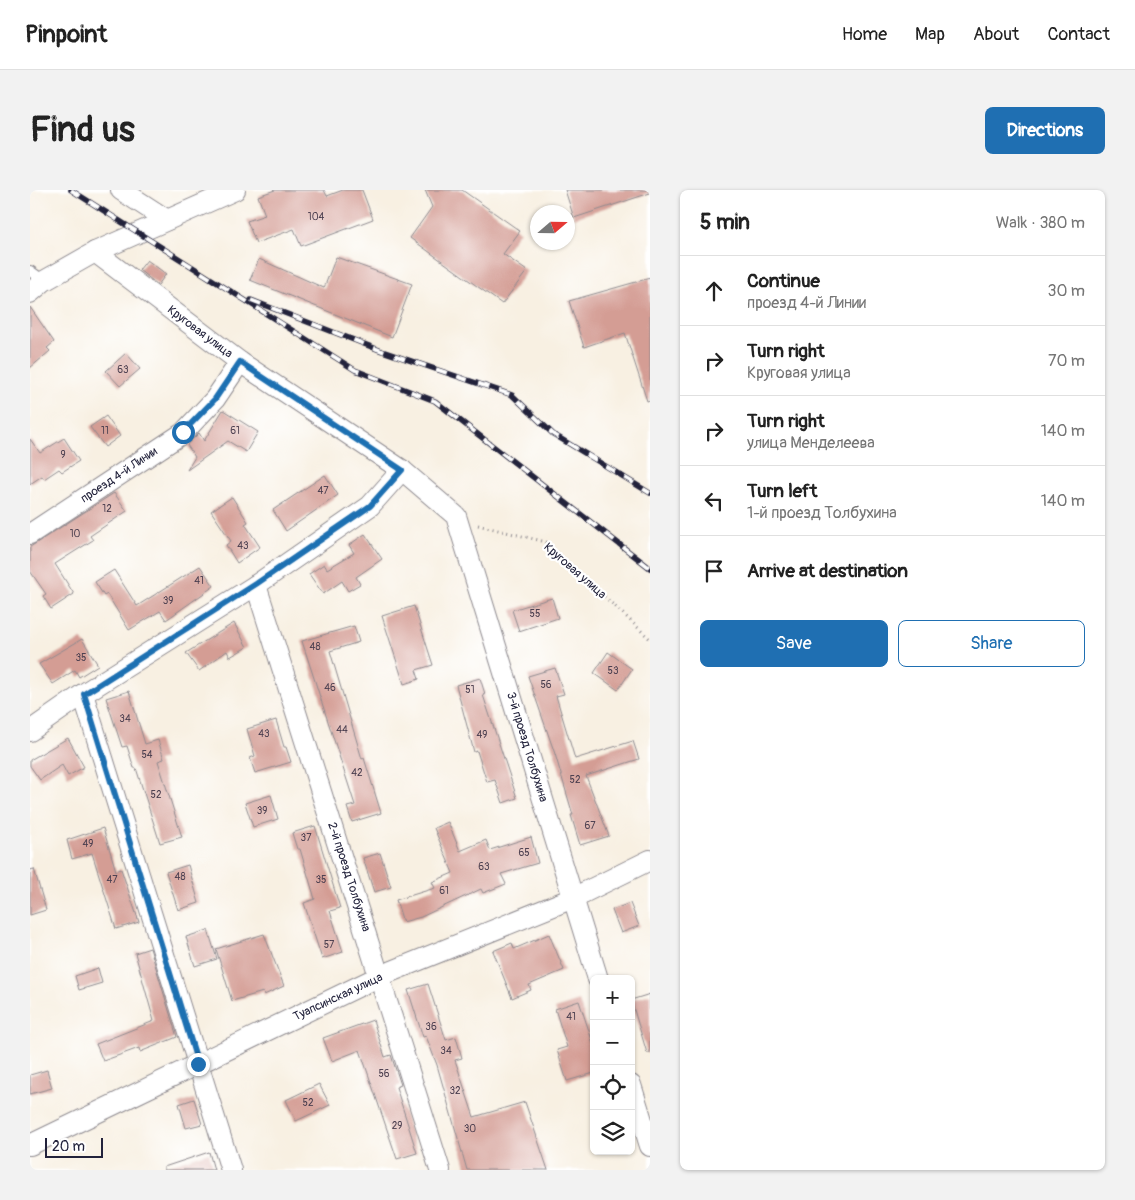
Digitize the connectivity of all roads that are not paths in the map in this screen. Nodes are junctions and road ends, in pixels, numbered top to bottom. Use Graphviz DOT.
graph roads {
  1 [pos="121,190"];
  2 [pos="235,190"];
  3 [pos="167,220"];
  4 [pos="95,252"];
  5 [pos="35,282"];
  6 [pos="240,362"];
  7 [pos="402,470"];
  8 [pos="456,516"];
  9 [pos="30,534"];
  10 [pos="256,584"];
  11 [pos="84,694"];
  12 [pos="30,731"];
  13 [pos="650,860"];
  14 [pos="573,898"];
  15 [pos="597,975"];
  16 [pos="380,976"];
  17 [pos="198,1064"];
  18 [pos="635,1099"];
  19 [pos="30,1145"];
  20 [pos="650,1146"];
  21 [pos="231,1170"];
  22 [pos="440,1170"];
  1 -- 3 [label="street"];
  2 -- 3 [label="street"];
  3 -- 4 [label="street"];
  4 -- 5 [label="street"];
  4 -- 6 [label="street, Круговая улица"];
  6 -- 7 [label="street, Круговая улица"];
  6 -- 9 [label="street, проезд 4-й Линии"];
  7 -- 8 [label="street, Круговая улица"];
  7 -- 10 [label="street"];
  8 -- 14 [label="street, 3-й проезд Толбухина"];
  10 -- 11 [label="street"];
  10 -- 16 [label="street, 2-й проезд Толбухина"];
  11 -- 12 [label="street"];
  11 -- 17 [label="street"];
  13 -- 14 [label="street, Туапсинская улица"];
  14 -- 15 [label="street, 3-й проезд Толбухина"];
  14 -- 16 [label="street, Туапсинская улица"];
  16 -- 17 [label="street, Туапсинская улица"];
  16 -- 22 [label="street, 2-й проезд Толбухина"];
  17 -- 19 [label="street, Туапсинская улица"];
  17 -- 21 [label="street"];
  18 -- 20 [label="street"];
}
